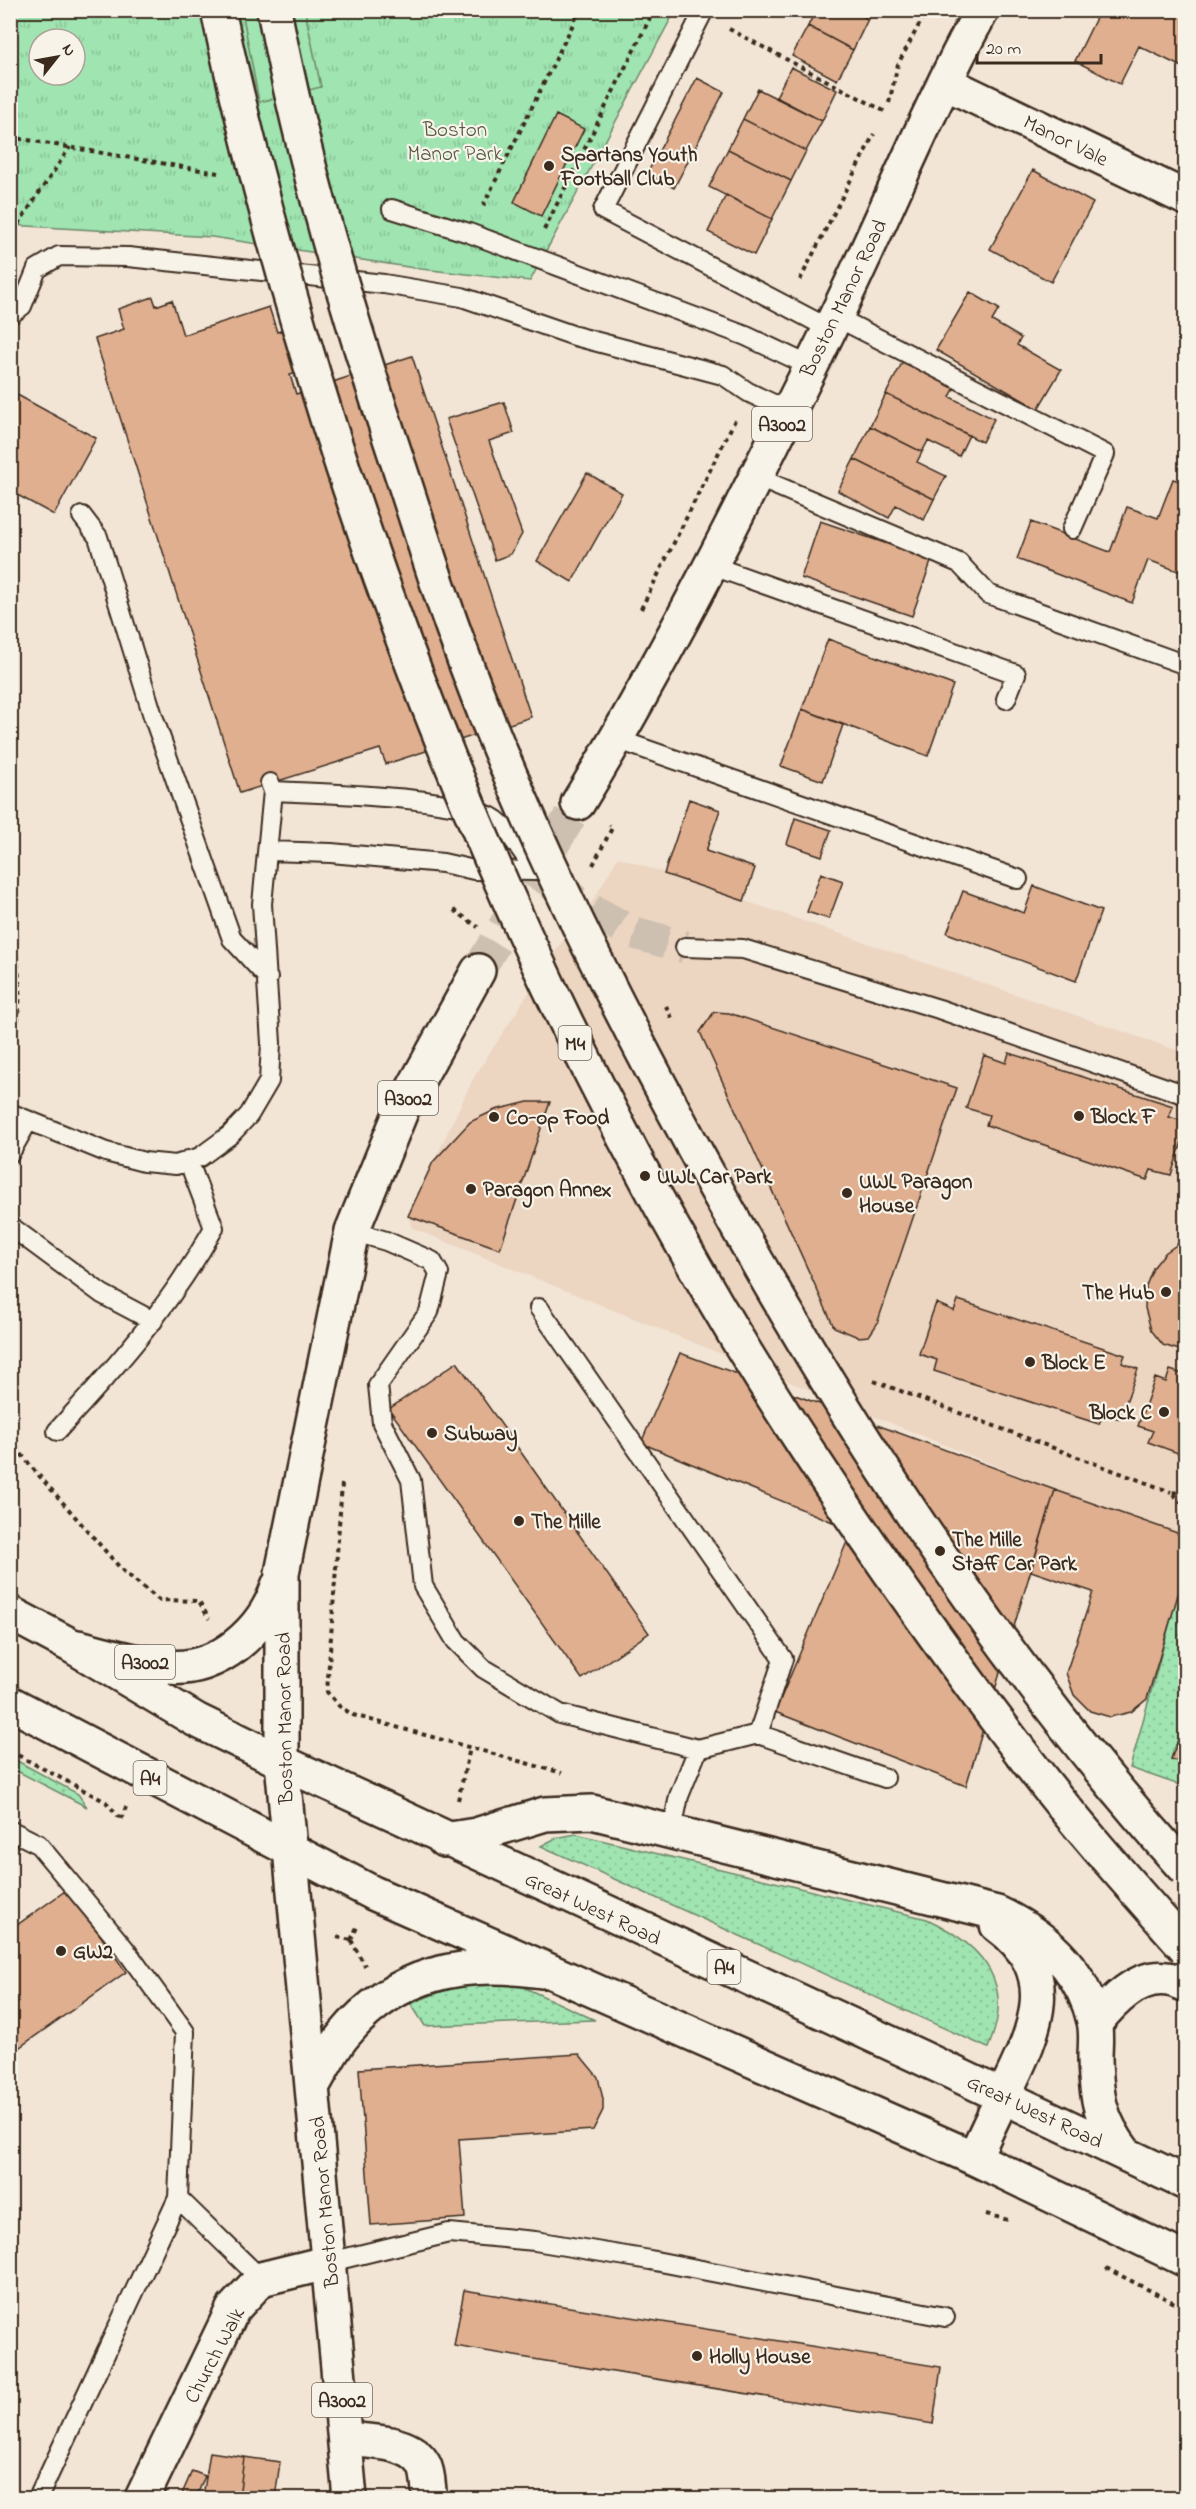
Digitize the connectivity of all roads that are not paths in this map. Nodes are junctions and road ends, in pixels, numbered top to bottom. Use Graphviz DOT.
graph roads {
  1 [pos="218,10"];
  2 [pos="274,10"];
  3 [pos="982,10"];
  4 [pos="703,13"];
  5 [pos="946,83"];
  6 [pos="1185,198"];
  7 [pos="392,209"];
  8 [pos="10,315"];
  9 [pos="833,323"];
  10 [pos="810,366"];
  11 [pos="788,411"];
  12 [pos="756,477"];
  13 [pos="82,516"];
  14 [pos="1072,529"];
  15 [pos="710,565"];
  16 [pos="1185,665"];
  17 [pos="1006,699"];
  18 [pos="616,740"];
  19 [pos="591,812"];
  20 [pos="269,850"];
  21 [pos="1018,879"];
  22 [pos="685,947"];
  23 [pos="478,971"];
  24 [pos="268,978"];
  25 [pos="1185,1095"];
  26 [pos="10,1113"];
  27 [pos="28,1120"];
  28 [pos="10,1153"];
  29 [pos="188,1161"];
  30 [pos="10,1226"];
  31 [pos="352,1231"];
  32 [pos="539,1308"];
  33 [pos="153,1321"];
  34 [pos="57,1431"];
  35 [pos="282,1573"];
  36 [pos="10,1614"];
  37 [pos="72,1646"];
  38 [pos="10,1703"];
  39 [pos="758,1734"];
  40 [pos="698,1749"];
  41 [pos="282,1762"];
  42 [pos="885,1778"];
  43 [pos="10,1830"];
  44 [pos="672,1830"];
  45 [pos="444,1840"];
  46 [pos="290,1850"];
  47 [pos="1185,1870"];
  48 [pos="957,1901"];
  49 [pos="1185,1948"];
  50 [pos="555,1973"];
  51 [pos="1185,1985"];
  52 [pos="1095,2023"];
  53 [pos="312,2087"];
  54 [pos="1003,2096"];
  55 [pos="1124,2152"];
  56 [pos="974,2158"];
  57 [pos="1185,2183"];
  58 [pos="178,2198"];
  59 [pos="1185,2260"];
  60 [pos="330,2262"];
  61 [pos="261,2279"];
  62 [pos="945,2317"];
  63 [pos="345,2439"];
  64 [pos="38,2499"];
  65 [pos="142,2499"];
  66 [pos="350,2499"];
  67 [pos="430,2499"];
  1 -- 49 [label="main road, M4, bridge"];
  2 -- 47 [label="main road, bridge"];
  3 -- 5 [label="main road, Boston Manor Road / A3002"];
  4 -- 9 [label="lane"];
  5 -- 6 [label="main road, Manor Vale"];
  5 -- 9 [label="main road, Boston Manor Road / A3002"];
  7 -- 10 [label="lane"];
  8 -- 11 [label="lane"];
  9 -- 10 [label="main road, Boston Manor Road / A3002"];
  9 -- 14 [label="lane"];
  10 -- 11 [label="main road, Boston Manor Road / A3002"];
  11 -- 12 [label="main road, Boston Manor Road / A3002"];
  12 -- 15 [label="main road, Boston Manor Road / A3002"];
  12 -- 16 [label="lane"];
  13 -- 24 [label="lane"];
  15 -- 17 [label="lane"];
  15 -- 18 [label="main road, Boston Manor Road / A3002"];
  18 -- 19 [label="main road, Boston Manor Road / A3002"];
  18 -- 21 [label="lane"];
  20 -- 20 [label="lane"];
  20 -- 24 [label="lane"];
  22 -- 25 [label="lane"];
  23 -- 31 [label="main road, Boston Manor Road / A3002"];
  24 -- 29 [label="lane"];
  26 -- 27 [label="lane"];
  27 -- 28 [label="lane"];
  27 -- 29 [label="lane"];
  29 -- 33 [label="lane"];
  30 -- 33 [label="lane"];
  31 -- 35 [label="main road, Boston Manor Road / A3002"];
  31 -- 40 [label="lane"];
  32 -- 39 [label="lane"];
  33 -- 34 [label="lane"];
  35 -- 37 [label="main road, A3002"];
  35 -- 41 [label="main road, Boston Manor Road / A3002"];
  36 -- 37 [label="main road, Great West Road / A4"];
  37 -- 41 [label="main road, Great West Road / A4"];
  38 -- 46 [label="main road, A4"];
  39 -- 40 [label="lane"];
  39 -- 42 [label="lane"];
  40 -- 44 [label="lane"];
  41 -- 45 [label="main road, Great West Road / A4"];
  41 -- 46 [label="main road, Boston Manor Road / A3002"];
  43 -- 58 [label="lane"];
  44 -- 45 [label="main road, A4"];
  44 -- 48 [label="main road, A4"];
  45 -- 54 [label="main road, Great West Road / A4"];
  46 -- 50 [label="main road, A4"];
  46 -- 53 [label="main road, Boston Manor Road / A3002"];
  48 -- 52 [label="main road, A4"];
  48 -- 54 [label="main road, A4"];
  50 -- 53 [label="main road"];
  50 -- 56 [label="main road, A4"];
  51 -- 52 [label="main road"];
  52 -- 55 [label="main road, A4"];
  53 -- 60 [label="main road, Boston Manor Road / A3002"];
  54 -- 55 [label="main road, Great West Road / A4"];
  54 -- 56 [label="main road, A4"];
  55 -- 57 [label="main road, Great West Road / A4"];
  56 -- 59 [label="main road, A4"];
  58 -- 61 [label="lane"];
  58 -- 64 [label="lane"];
  60 -- 61 [label="main road"];
  60 -- 62 [label="lane"];
  60 -- 63 [label="main road, Boston Manor Road / A3002"];
  61 -- 65 [label="main road, Church Walk"];
  63 -- 66 [label="main road, Boston Manor Road / A3002"];
  63 -- 67 [label="main road"];
}
